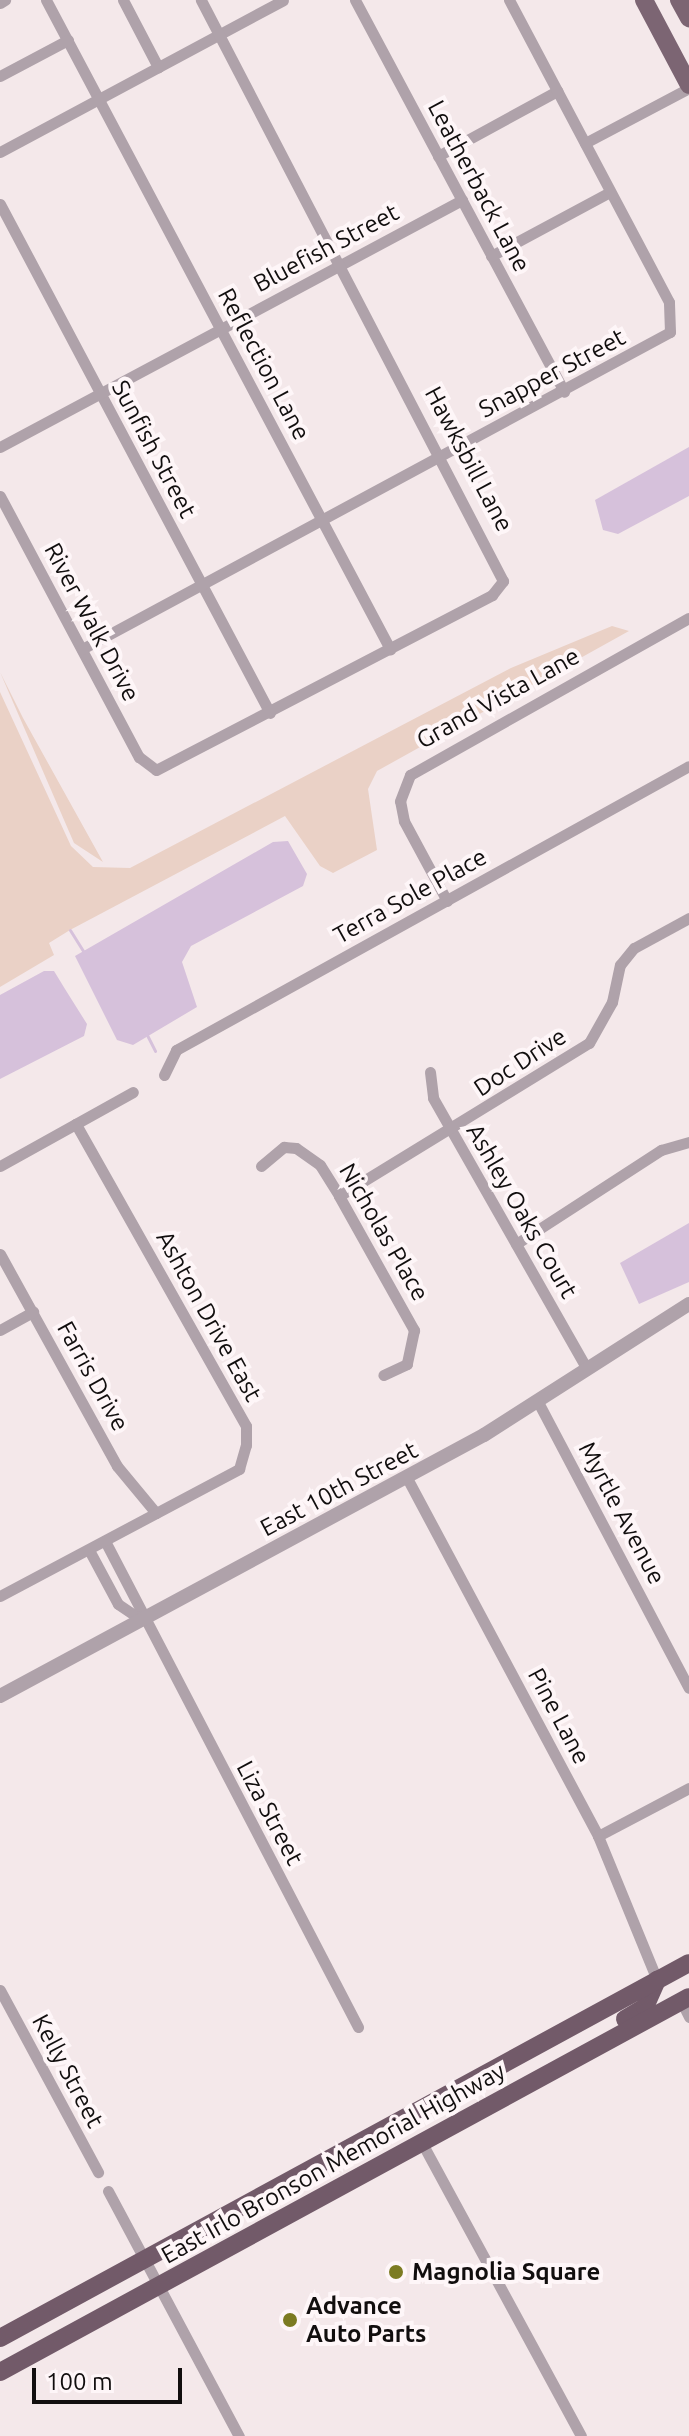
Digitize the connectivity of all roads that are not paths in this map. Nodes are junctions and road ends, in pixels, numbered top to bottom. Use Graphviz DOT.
graph roads {
  1 [pos="46,0"];
  2 [pos="123,0"];
  3 [pos="201,0"];
  4 [pos="283,0"];
  5 [pos="355,0"];
  6 [pos="509,0"];
  7 [pos="644,0"];
  8 [pos="679,0"];
  9 [pos="689,18"];
  10 [pos="219,34"];
  11 [pos="68,40"];
  12 [pos="158,67"];
  13 [pos="0,76"];
  14 [pos="689,86"];
  15 [pos="557,91"];
  16 [pos="99,99"];
  17 [pos="585,143"];
  18 [pos="0,152"];
  19 [pos="438,156"];
  20 [pos="610,192"];
  21 [pos="462,200"];
  22 [pos="0,204"];
  23 [pos="491,256"];
  24 [pos="341,265"];
  25 [pos="221,329"];
  26 [pos="564,392"];
  27 [pos="100,394"];
  28 [pos="0,447"];
  29 [pos="443,457"];
  30 [pos="0,496"];
  31 [pos="322,521"];
  32 [pos="202,585"];
  33 [pos="689,618"];
  34 [pos="82,649"];
  35 [pos="390,649"];
  36 [pos="270,713"];
  37 [pos="689,766"];
  38 [pos="147,767"];
  39 [pos="447,901"];
  40 [pos="689,918"];
  41 [pos="430,1072"];
  42 [pos="164,1075"];
  43 [pos="133,1092"];
  44 [pos="76,1124"];
  45 [pos="452,1133"];
  46 [pos="689,1142"];
  47 [pos="0,1166"];
  48 [pos="261,1166"];
  49 [pos="339,1196"];
  50 [pos="516,1244"];
  51 [pos="0,1254"];
  52 [pos="689,1304"];
  53 [pos="33,1312"];
  54 [pos="0,1330"];
  55 [pos="587,1369"];
  56 [pos="383,1375"];
  57 [pos="538,1402"];
  58 [pos="407,1478"];
  59 [pos="156,1513"];
  60 [pos="105,1541"];
  61 [pos="89,1550"];
  62 [pos="0,1596"];
  63 [pos="142,1620"];
  64 [pos="689,1688"];
  65 [pos="0,1696"];
  66 [pos="689,1788"];
  67 [pos="598,1836"];
  68 [pos="689,1963"];
  69 [pos="657,1980"];
  70 [pos="0,1990"];
  71 [pos="612,2005"];
  72 [pos="686,2005"];
  73 [pos="358,2027"];
  74 [pos="483,2109"];
  75 [pos="422,2143"];
  76 [pos="98,2172"];
  77 [pos="108,2191"];
  78 [pos="144,2259"];
  79 [pos="158,2286"];
  80 [pos="0,2338"];
  81 [pos="0,2372"];
  82 [pos="239,2436"];
  83 [pos="581,2436"];
  1 -- 11 [label="street, Reflection Lane"];
  2 -- 12 [label="street"];
  3 -- 10 [label="street, Hawksbill Lane"];
  4 -- 10 [label="street"];
  5 -- 19 [label="street, Leatherback Lane"];
  6 -- 15 [label="street, Snapper Street"];
  7 -- 14 [label="main road"];
  8 -- 9 [label="main road"];
  10 -- 12 [label="street"];
  10 -- 24 [label="street, Hawksbill Lane"];
  11 -- 13 [label="street"];
  11 -- 16 [label="street, Reflection Lane"];
  12 -- 16 [label="street"];
  14 -- 17 [label="street"];
  15 -- 17 [label="street, Snapper Street"];
  15 -- 19 [label="street"];
  16 -- 18 [label="street"];
  16 -- 25 [label="street, Reflection Lane"];
  17 -- 20 [label="street, Snapper Street"];
  19 -- 21 [label="street, Leatherback Lane"];
  20 -- 23 [label="street"];
  20 -- 26 [label="street, Snapper Street"];
  21 -- 23 [label="street, Leatherback Lane"];
  21 -- 24 [label="street, Bluefish Street"];
  22 -- 27 [label="street, Sunfish Street"];
  23 -- 26 [label="street, Leatherback Lane"];
  24 -- 25 [label="street, Bluefish Street"];
  24 -- 29 [label="street, Hawksbill Lane"];
  25 -- 27 [label="street, Bluefish Street"];
  25 -- 31 [label="street, Reflection Lane"];
  26 -- 29 [label="street, Snapper Street"];
  27 -- 28 [label="street, Bluefish Street"];
  27 -- 32 [label="street, Sunfish Street"];
  29 -- 31 [label="street, Snapper Street"];
  29 -- 35 [label="street, Hawksbill Lane"];
  30 -- 34 [label="street, River Walk Drive"];
  31 -- 32 [label="street, Snapper Street"];
  31 -- 35 [label="street, Reflection Lane"];
  32 -- 34 [label="street, Snapper Street"];
  32 -- 36 [label="street, Sunfish Street"];
  33 -- 39 [label="street, Grand Vista Lane"];
  34 -- 38 [label="street, River Walk Drive"];
  35 -- 36 [label="street, Hawksbill Lane"];
  36 -- 38 [label="street, Hawksbill Lane"];
  37 -- 39 [label="street, Terra Sole Place"];
  39 -- 42 [label="street, Terra Sole Place"];
  40 -- 45 [label="street, Doc Drive"];
  41 -- 45 [label="street, Ashley Oaks Court"];
  43 -- 44 [label="street"];
  44 -- 47 [label="street"];
  44 -- 59 [label="street, Ashton Drive East"];
  45 -- 49 [label="street, Doc Drive"];
  45 -- 50 [label="street, Ashley Oaks Court"];
  46 -- 50 [label="street"];
  48 -- 49 [label="street, Nicholas Place"];
  49 -- 56 [label="street, Nicholas Place"];
  50 -- 55 [label="street, Ashley Oaks Court"];
  51 -- 53 [label="street, Farris Drive"];
  52 -- 55 [label="street, East 10th Street"];
  53 -- 54 [label="street"];
  53 -- 59 [label="street, Farris Drive"];
  55 -- 57 [label="street, East 10th Street"];
  57 -- 58 [label="street, East 10th Street"];
  57 -- 64 [label="street, Myrtle Avenue"];
  58 -- 63 [label="street, East 10th Street"];
  58 -- 67 [label="street, Pine Lane"];
  59 -- 60 [label="street, Ashton Drive East"];
  60 -- 61 [label="street, Ashton Drive East"];
  60 -- 63 [label="street, Liza Street"];
  61 -- 62 [label="street, Ashton Drive East"];
  61 -- 63 [label="street"];
  63 -- 65 [label="street, East 10th Street"];
  63 -- 73 [label="street, Liza Street"];
  66 -- 67 [label="street"];
  67 -- 69 [label="street, Pine Lane"];
  68 -- 69 [label="highway, East Irlo Bronson Memorial Highway"];
  69 -- 71 [label="highway, East Irlo Bronson Memorial Highway"];
  69 -- 74 [label="highway"];
  70 -- 76 [label="street, Kelly Street"];
  71 -- 75 [label="highway"];
  71 -- 78 [label="highway, East Irlo Bronson Memorial Highway"];
  72 -- 74 [label="highway, East Irlo Bronson Memorial Highway"];
  74 -- 75 [label="highway, East Irlo Bronson Memorial Highway"];
  75 -- 79 [label="highway, East Irlo Bronson Memorial Highway"];
  75 -- 83 [label="street"];
  77 -- 78 [label="street"];
  78 -- 79 [label="street"];
  78 -- 80 [label="highway, East Irlo Bronson Memorial Highway"];
  79 -- 81 [label="highway, East Irlo Bronson Memorial Highway"];
  79 -- 82 [label="street"];
}
